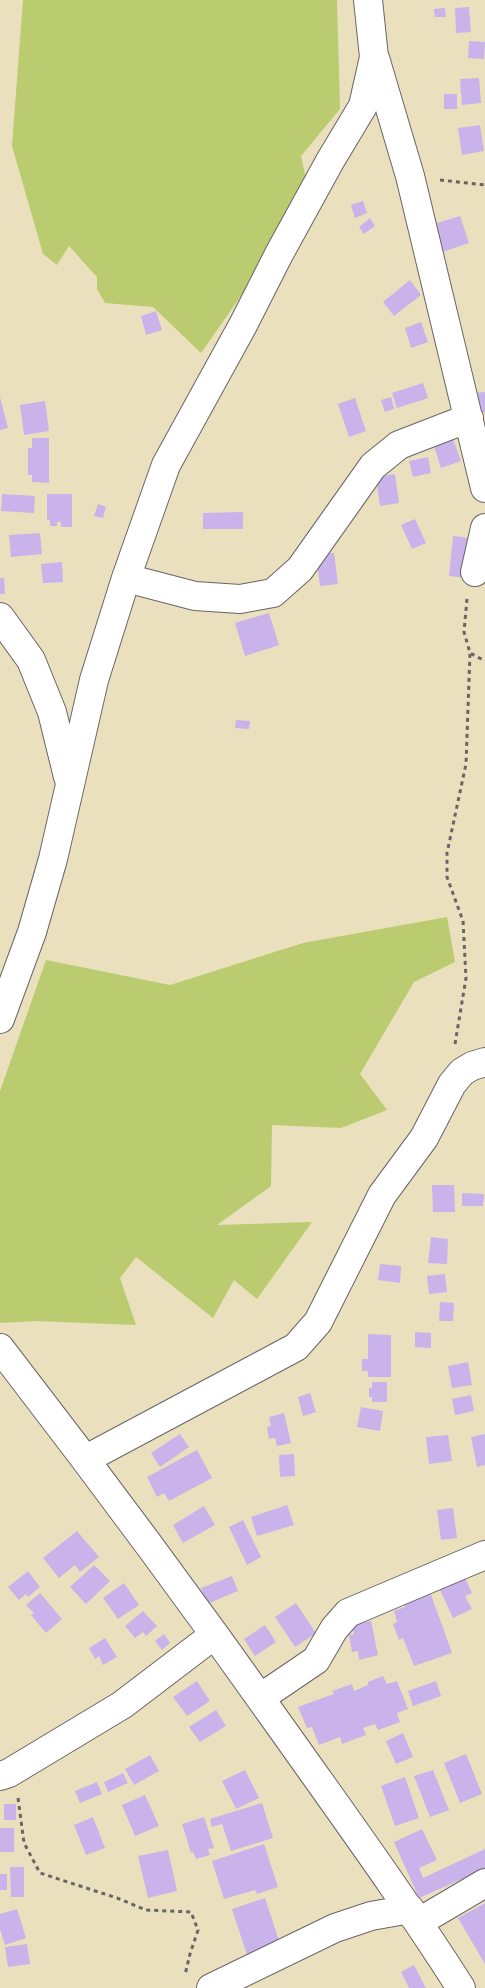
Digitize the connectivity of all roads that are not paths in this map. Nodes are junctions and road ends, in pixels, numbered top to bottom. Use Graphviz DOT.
graph roads {
  1 [pos="368,0"];
  2 [pos="374,57"];
  3 [pos="469,418"];
  4 [pos="485,488"];
  5 [pos="485,528"];
  6 [pos="475,572"];
  7 [pos="126,578"];
  8 [pos="0,617"];
  9 [pos="70,782"];
  10 [pos="0,1019"];
  11 [pos="473,1067"];
  12 [pos="0,1348"];
  13 [pos="86,1460"];
  14 [pos="485,1555"];
  15 [pos="214,1635"];
  16 [pos="260,1698"];
  17 [pos="4,1774"];
  18 [pos="485,1883"];
  19 [pos="414,1915"];
  20 [pos="211,1988"];
  21 [pos="461,1988"];
  1 -- 2 [label="street"];
  2 -- 3 [label="street"];
  2 -- 7 [label="street"];
  3 -- 4 [label="street"];
  3 -- 7 [label="street"];
  5 -- 6 [label="street"];
  7 -- 9 [label="street"];
  8 -- 9 [label="street"];
  9 -- 10 [label="street"];
  11 -- 13 [label="street"];
  12 -- 13 [label="street"];
  13 -- 15 [label="street"];
  14 -- 16 [label="street"];
  15 -- 16 [label="street"];
  15 -- 17 [label="street"];
  16 -- 19 [label="street"];
  18 -- 19 [label="street"];
  19 -- 20 [label="street"];
  19 -- 21 [label="street"];
}
